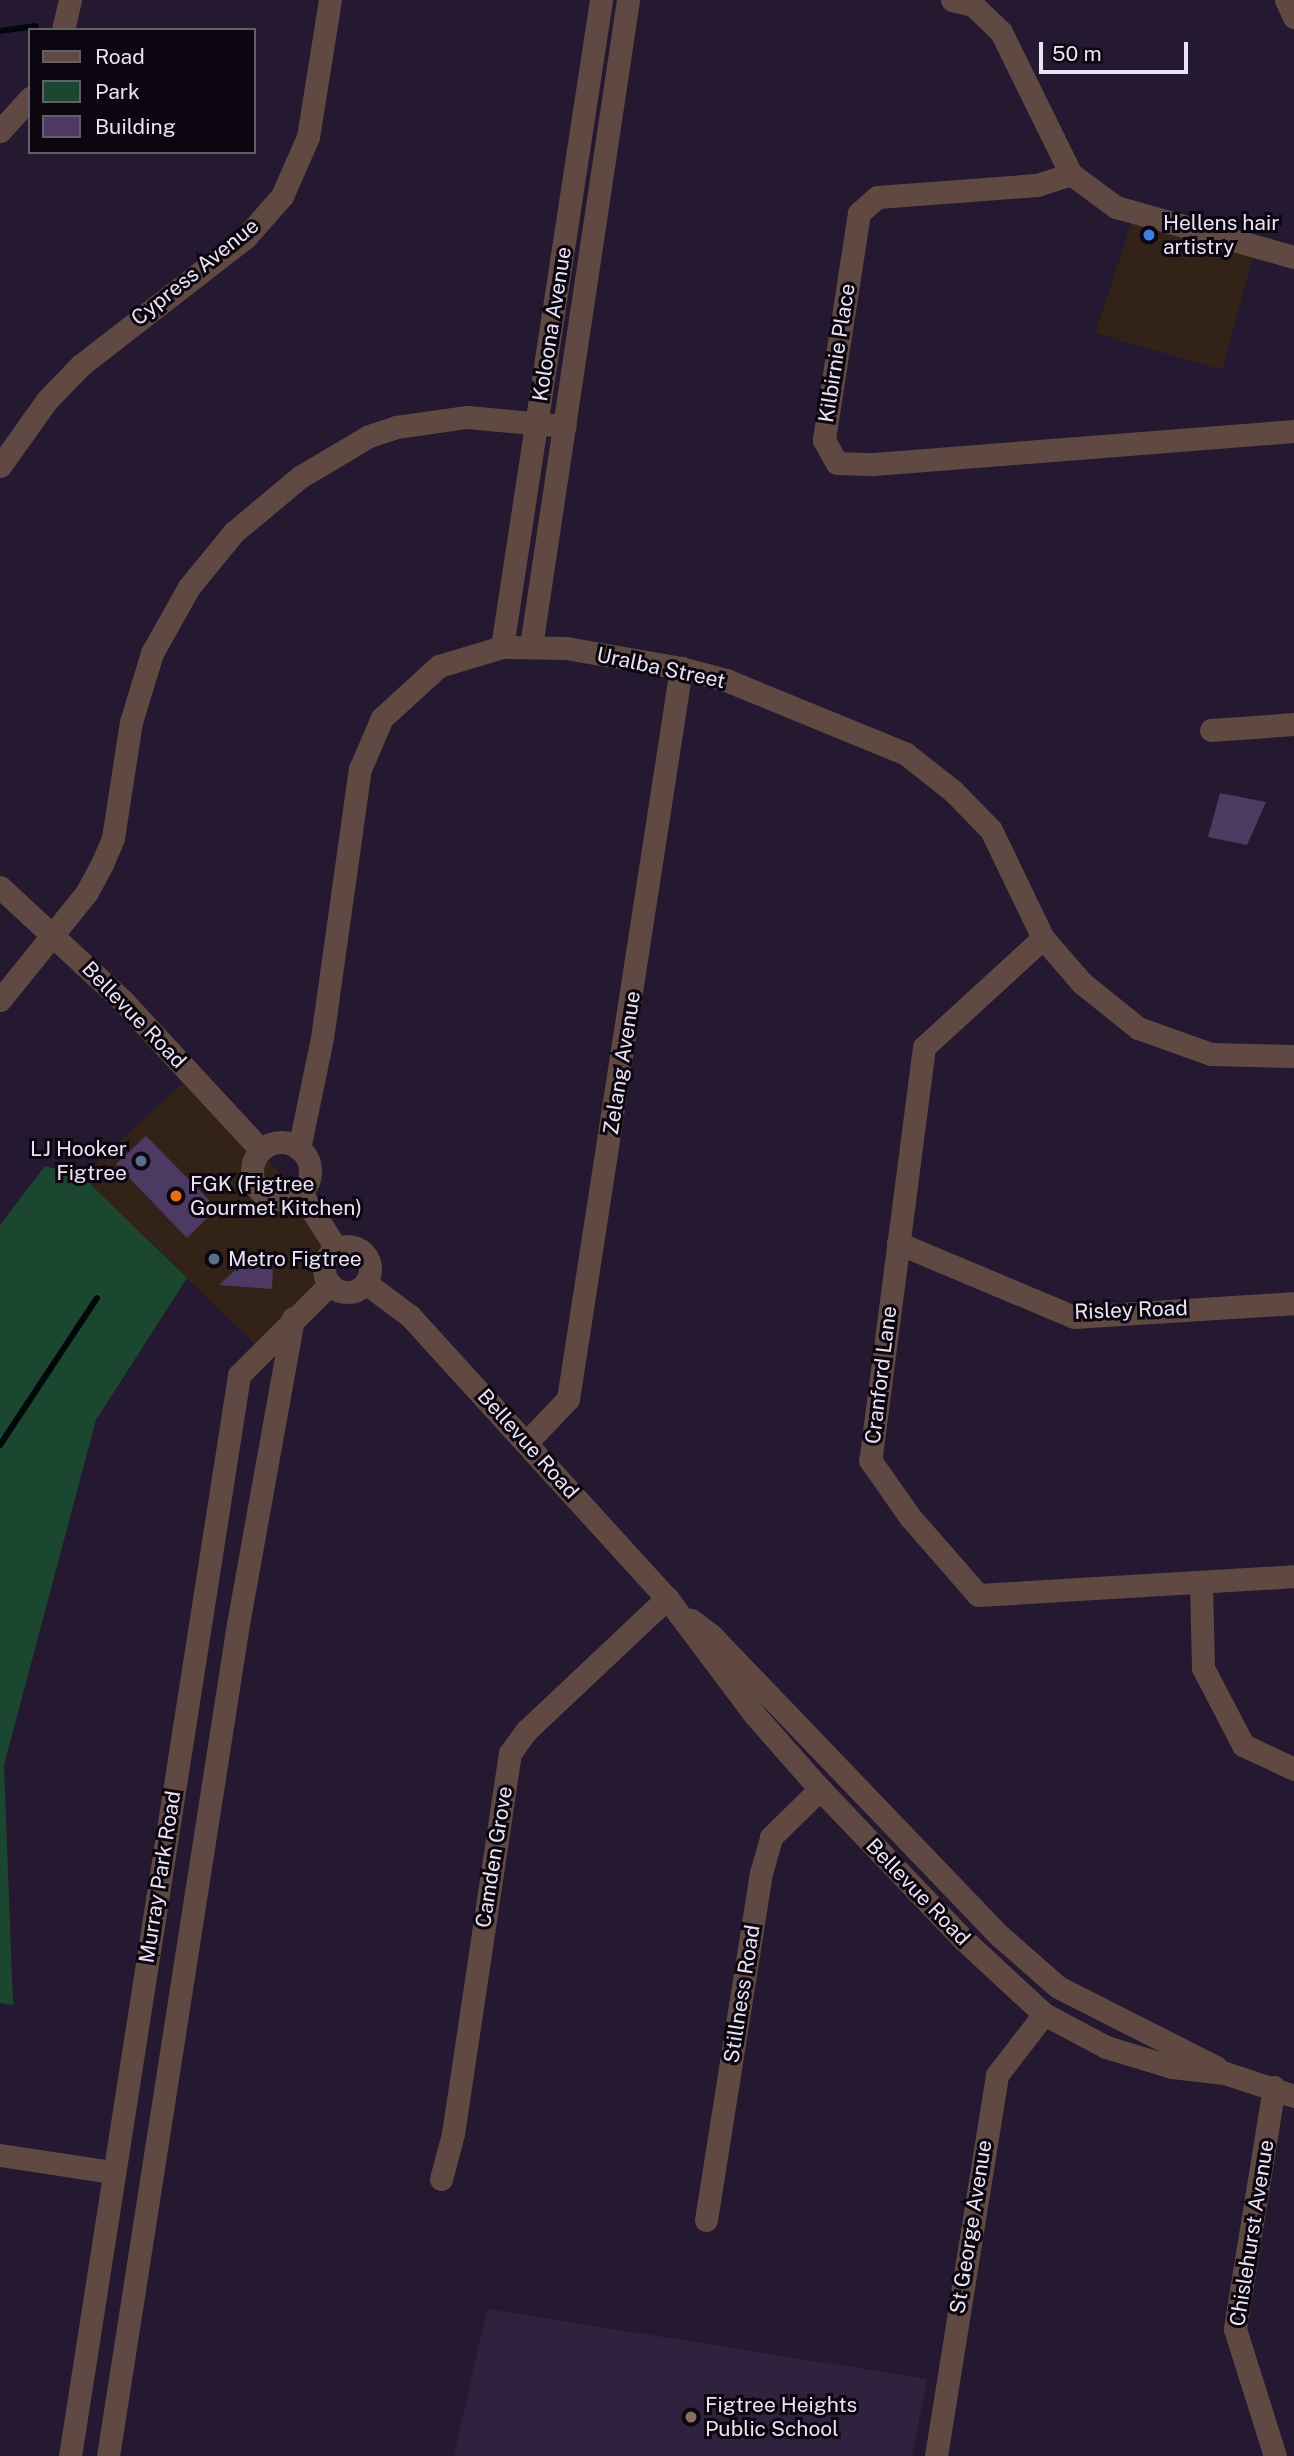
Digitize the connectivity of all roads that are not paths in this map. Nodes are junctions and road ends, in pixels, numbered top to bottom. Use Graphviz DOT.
graph roads {
  1 [pos="70,0"];
  2 [pos="330,0"];
  3 [pos="601,0"];
  4 [pos="628,0"];
  5 [pos="952,0"];
  6 [pos="1286,0"];
  7 [pos="1294,17"];
  8 [pos="63,28"];
  9 [pos="28,100"];
  10 [pos="582,126"];
  11 [pos="0,131"];
  12 [pos="609,131"];
  13 [pos="1071,174"];
  14 [pos="1294,257"];
  15 [pos="537,422"];
  16 [pos="565,426"];
  17 [pos="1294,431"];
  18 [pos="0,466"];
  19 [pos="531,646"];
  20 [pos="502,647"];
  21 [pos="681,668"];
  22 [pos="1294,724"];
  23 [pos="1211,730"];
  24 [pos="0,887"];
  25 [pos="55,933"];
  26 [pos="1043,938"];
  27 [pos="0,1000"];
  28 [pos="1294,1056"];
  29 [pos="299,1149"];
  30 [pos="261,1150"];
  31 [pos="301,1192"];
  32 [pos="898,1243"];
  33 [pos="336,1248"];
  34 [pos="330,1284"];
  35 [pos="367,1284"];
  36 [pos="1294,1303"];
  37 [pos="293,1318"];
  38 [pos="527,1442"];
  39 [pos="1294,1577"];
  40 [pos="1201,1584"];
  41 [pos="674,1605"];
  42 [pos="201,1616"];
  43 [pos="238,1624"];
  44 [pos="1294,1769"];
  45 [pos="820,1789"];
  46 [pos="1044,2014"];
  47 [pos="1225,2073"];
  48 [pos="1284,2092"];
  49 [pos="0,2155"];
  50 [pos="113,2172"];
  51 [pos="440,2179"];
  52 [pos="706,2220"];
  53 [pos="70,2456"];
  54 [pos="108,2456"];
  55 [pos="936,2456"];
  56 [pos="1275,2456"];
  1 -- 8 [label="street"];
  2 -- 18 [label="street, Cypress Avenue"];
  3 -- 10 [label="street, Koloona Avenue"];
  4 -- 12 [label="street, Koloona Avenue"];
  5 -- 13 [label="street"];
  6 -- 7 [label="street"];
  9 -- 11 [label="street"];
  10 -- 12 [label="street"];
  10 -- 15 [label="street, Koloona Avenue"];
  12 -- 16 [label="street, Koloona Avenue"];
  13 -- 14 [label="street"];
  13 -- 17 [label="street, Kilbirnie Place"];
  15 -- 16 [label="street"];
  15 -- 20 [label="street, Koloona Avenue"];
  15 -- 25 [label="street"];
  16 -- 19 [label="street, Koloona Avenue"];
  19 -- 20 [label="street, Uralba Street"];
  19 -- 21 [label="street, Uralba Street"];
  20 -- 29 [label="street, Uralba Street"];
  21 -- 26 [label="street, Uralba Street"];
  21 -- 38 [label="street, Zelang Avenue"];
  22 -- 23 [label="street"];
  24 -- 25 [label="street, Bellevue Road"];
  25 -- 27 [label="street"];
  25 -- 30 [label="street, Bellevue Road"];
  26 -- 28 [label="street, Uralba Street"];
  26 -- 32 [label="street, Cranford Lane"];
  29 -- 30 [label="street"];
  29 -- 31 [label="street"];
  30 -- 31 [label="street"];
  31 -- 33 [label="street"];
  32 -- 36 [label="street, Risley Road"];
  32 -- 40 [label="street, Cranford Lane"];
  33 -- 34 [label="street"];
  33 -- 35 [label="street"];
  34 -- 35 [label="street"];
  34 -- 37 [label="street, Murray Park Road"];
  35 -- 38 [label="street, Bellevue Road"];
  37 -- 42 [label="street, Murray Park Road"];
  37 -- 43 [label="street, Murray Park Road"];
  38 -- 41 [label="street, Bellevue Road"];
  39 -- 40 [label="street, Cranford Lane"];
  40 -- 44 [label="street"];
  41 -- 45 [label="street, Bellevue Road"];
  41 -- 47 [label="street, Bellevue Road"];
  41 -- 51 [label="street, Camden Grove"];
  42 -- 43 [label="street"];
  42 -- 50 [label="street, Murray Park Road"];
  43 -- 54 [label="street, Murray Park Road"];
  45 -- 46 [label="street, Bellevue Road"];
  45 -- 52 [label="street, Stillness Road"];
  46 -- 47 [label="street, Bellevue Road"];
  46 -- 55 [label="street, St George Avenue"];
  47 -- 48 [label="street, Bellevue Road"];
  48 -- 56 [label="street, Chislehurst Avenue"];
  49 -- 50 [label="street"];
  50 -- 53 [label="street, Murray Park Road"];
}
